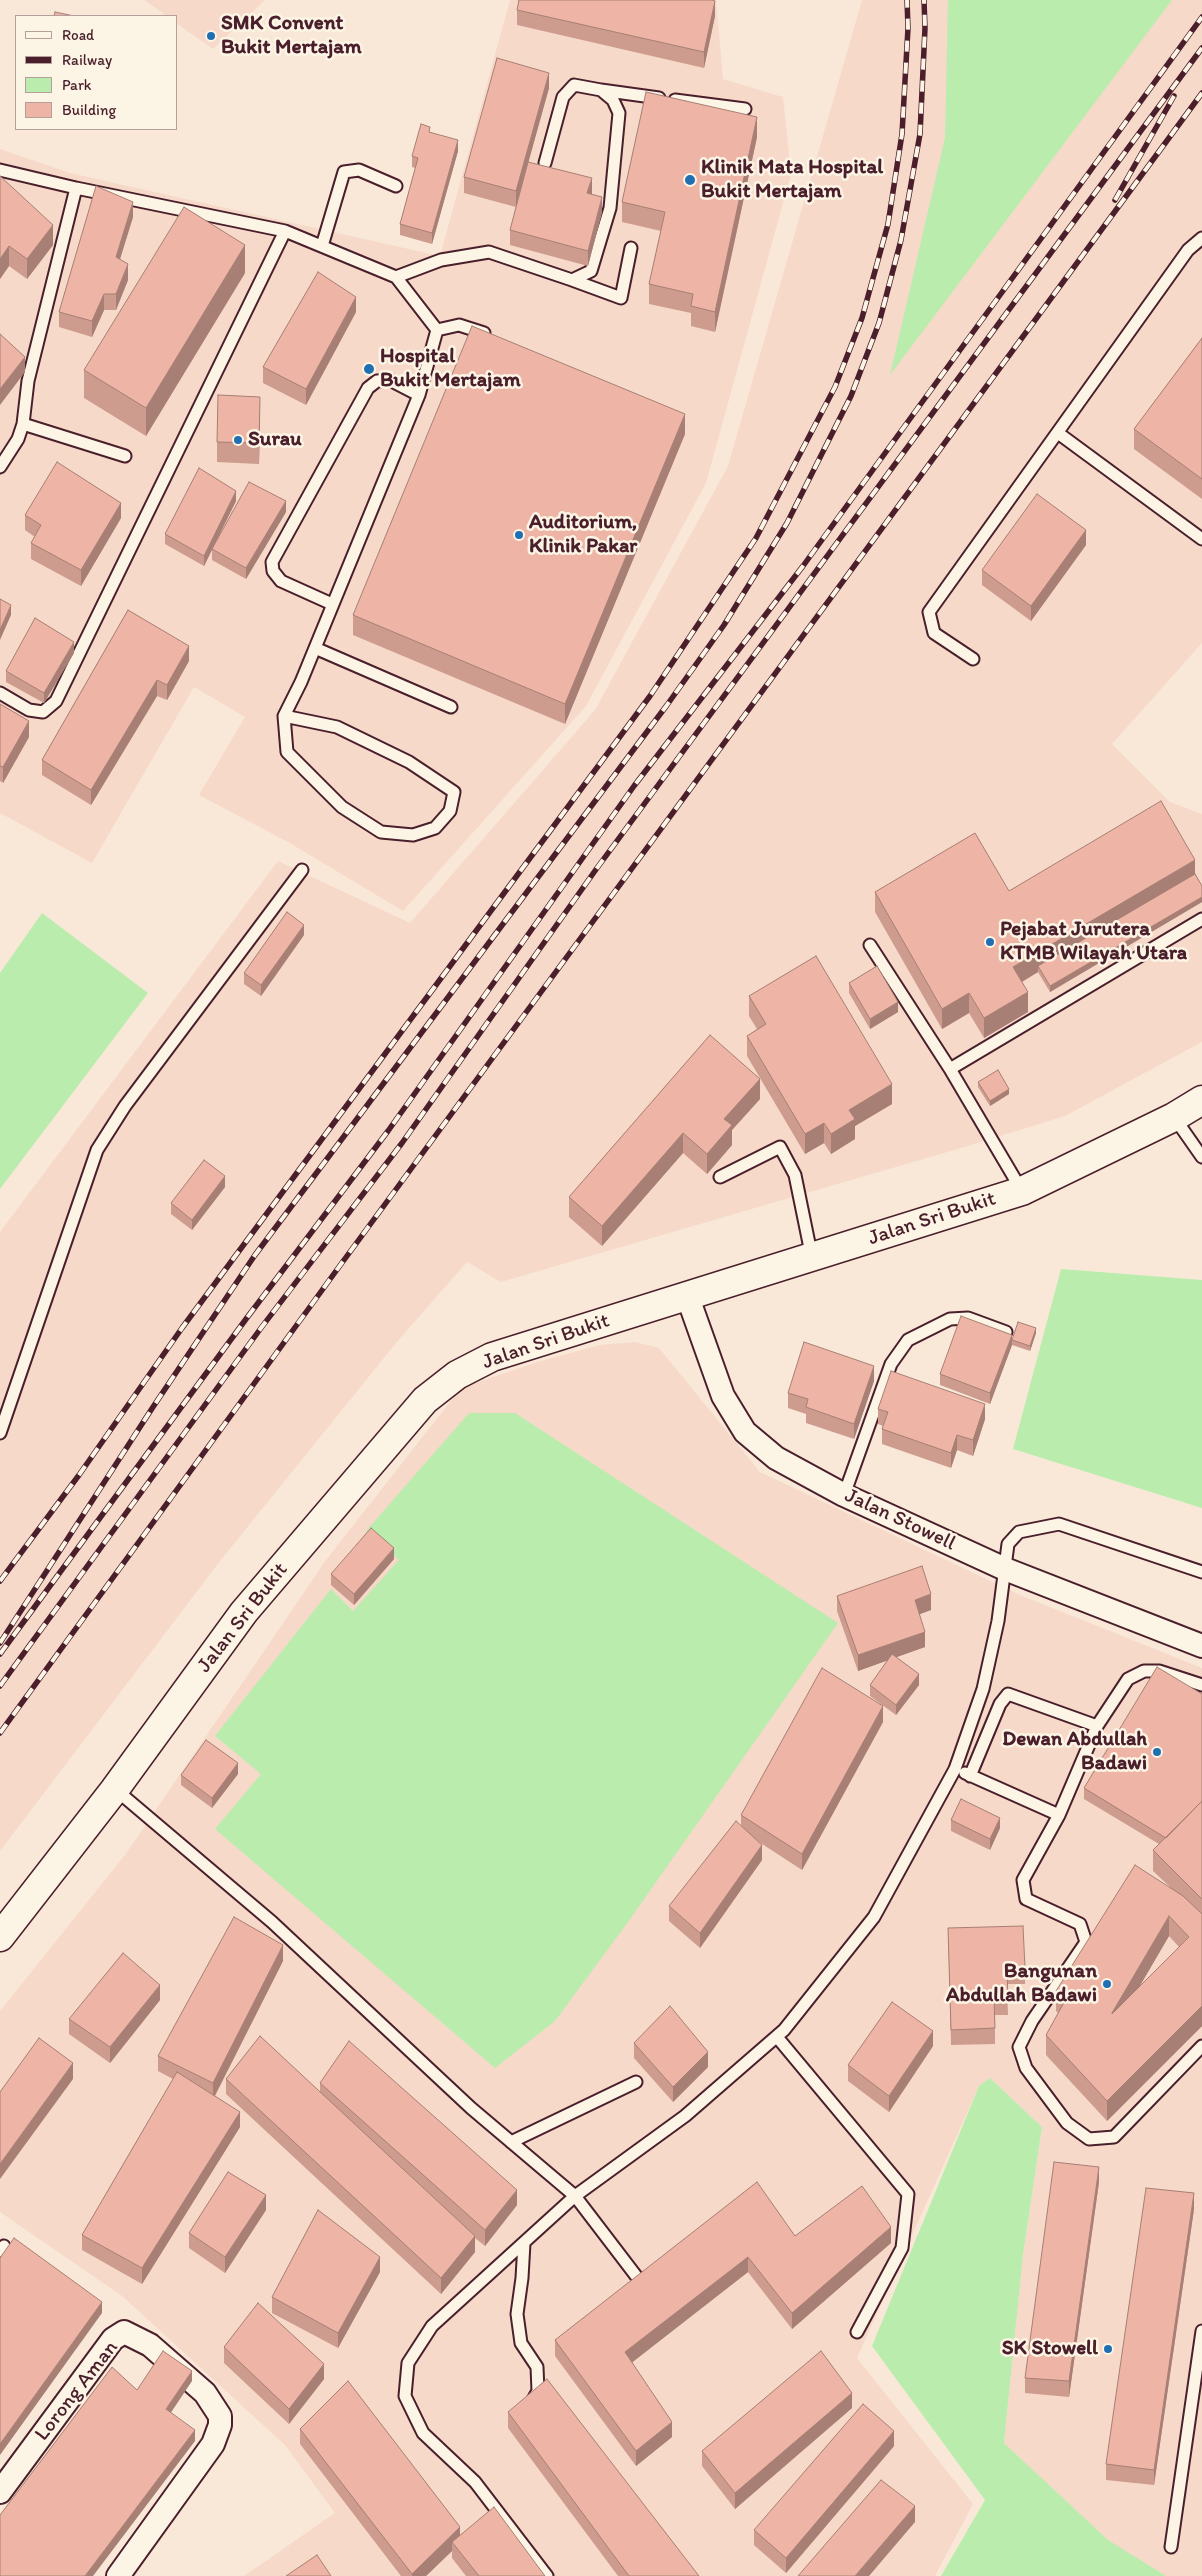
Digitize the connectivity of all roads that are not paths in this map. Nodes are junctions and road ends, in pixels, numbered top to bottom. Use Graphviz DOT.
graph roads {
  1 [pos="601,90"];
  2 [pos="745,109"];
  3 [pos="544,163"];
  4 [pos="0,170"];
  5 [pos="396,186"];
  6 [pos="76,188"];
  7 [pos="285,231"];
  8 [pos="1202,238"];
  9 [pos="322,246"];
  10 [pos="631,248"];
  11 [pos="396,277"];
  12 [pos="572,280"];
  13 [pos="437,330"];
  14 [pos="496,338"];
  15 [pos="419,396"];
  16 [pos="24,424"];
  17 [pos="1058,433"];
  18 [pos="125,456"];
  19 [pos="0,467"];
  20 [pos="1202,539"];
  21 [pos="332,604"];
  22 [pos="315,648"];
  23 [pos="973,659"];
  24 [pos="0,693"];
  25 [pos="451,707"];
  26 [pos="284,716"];
  27 [pos="302,870"];
  28 [pos="1202,919"];
  29 [pos="870,945"];
  30 [pos="950,1069"];
  31 [pos="1202,1100"];
  32 [pos="1174,1116"];
  33 [pos="1202,1157"];
  34 [pos="720,1177"];
  35 [pos="1022,1191"];
  36 [pos="812,1258"];
  37 [pos="687,1295"];
  38 [pos="1006,1332"];
  39 [pos="0,1433"];
  40 [pos="844,1495"];
  41 [pos="1005,1569"];
  42 [pos="1202,1572"];
  43 [pos="1202,1646"];
  44 [pos="1202,1685"];
  45 [pos="1097,1726"];
  46 [pos="955,1769"];
  47 [pos="970,1776"];
  48 [pos="115,1789"];
  49 [pos="1059,1815"];
  50 [pos="0,1937"];
  51 [pos="778,2036"];
  52 [pos="1202,2046"];
  53 [pos="636,2082"];
  54 [pos="511,2142"];
  55 [pos="575,2196"];
  56 [pos="524,2243"];
  57 [pos="643,2285"];
  58 [pos="1202,2331"];
  59 [pos="857,2332"];
  60 [pos="529,2406"];
  61 [pos="0,2492"];
  62 [pos="1171,2547"];
  63 [pos="118,2576"];
  64 [pos="546,2576"];
  1 -- 2 [label="lane"];
  1 -- 3 [label="lane"];
  1 -- 12 [label="lane"];
  4 -- 6 [label="lane"];
  5 -- 9 [label="lane"];
  6 -- 7 [label="lane"];
  6 -- 16 [label="lane"];
  7 -- 9 [label="lane"];
  7 -- 24 [label="lane"];
  8 -- 17 [label="lane"];
  9 -- 11 [label="lane"];
  10 -- 12 [label="lane"];
  11 -- 12 [label="lane"];
  11 -- 13 [label="lane"];
  13 -- 14 [label="lane"];
  13 -- 15 [label="lane"];
  15 -- 21 [label="lane"];
  15 -- 21 [label="lane"];
  16 -- 18 [label="lane"];
  16 -- 19 [label="lane"];
  17 -- 20 [label="lane"];
  17 -- 23 [label="lane"];
  21 -- 22 [label="lane"];
  22 -- 25 [label="lane"];
  22 -- 26 [label="lane"];
  26 -- 26 [label="lane"];
  27 -- 39 [label="lane"];
  28 -- 30 [label="lane"];
  29 -- 30 [label="lane"];
  30 -- 35 [label="lane"];
  31 -- 32 [label="street, Jalan Sri Bukit"];
  32 -- 33 [label="lane"];
  32 -- 35 [label="street, Jalan Sri Bukit"];
  34 -- 36 [label="lane"];
  35 -- 36 [label="street, Jalan Sri Bukit"];
  36 -- 37 [label="street, Jalan Sri Bukit"];
  37 -- 40 [label="street, Jalan Stowell"];
  37 -- 48 [label="street, Jalan Sri Bukit"];
  38 -- 40 [label="lane"];
  40 -- 41 [label="street, Jalan Stowell"];
  41 -- 42 [label="lane"];
  41 -- 43 [label="street, Jalan Stowell"];
  41 -- 46 [label="lane"];
  44 -- 45 [label="lane"];
  45 -- 47 [label="lane"];
  45 -- 49 [label="lane"];
  46 -- 47 [label="lane"];
  46 -- 51 [label="lane"];
  47 -- 49 [label="lane"];
  48 -- 50 [label="street, Jalan Sri Bukit"];
  48 -- 54 [label="lane"];
  49 -- 52 [label="lane"];
  51 -- 55 [label="lane"];
  51 -- 59 [label="lane"];
  53 -- 54 [label="lane"];
  54 -- 55 [label="lane"];
  55 -- 56 [label="lane"];
  55 -- 57 [label="lane"];
  56 -- 60 [label="lane"];
  56 -- 64 [label="lane"];
  58 -- 62 [label="lane"];
  61 -- 63 [label="street, Lorong Aman"];
}
